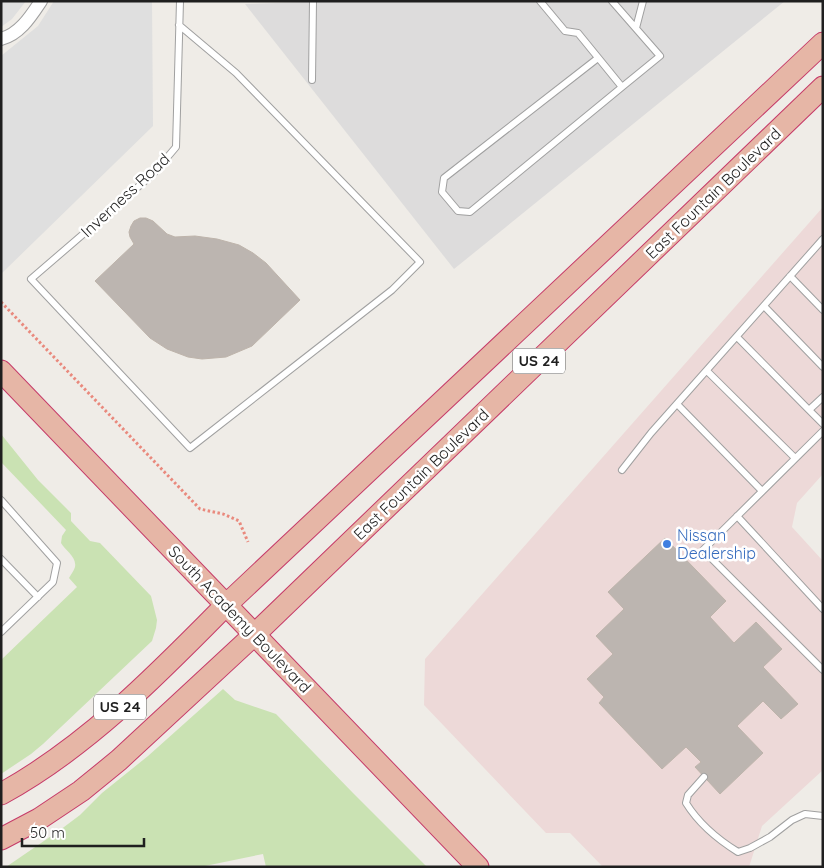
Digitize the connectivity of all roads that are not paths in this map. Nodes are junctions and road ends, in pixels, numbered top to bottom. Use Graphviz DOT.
graph roads {
  1 [pos="40,1"];
  2 [pos="180,1"];
  3 [pos="313,1"];
  4 [pos="540,1"];
  5 [pos="612,1"];
  6 [pos="644,1"];
  7 [pos="179,25"];
  8 [pos="636,28"];
  9 [pos="1,39"];
  10 [pos="823,43"];
  11 [pos="598,58"];
  12 [pos="312,80"];
  13 [pos="823,87"];
  14 [pos="622,88"];
  15 [pos="821,244"];
  16 [pos="790,276"];
  17 [pos="764,306"];
  18 [pos="823,310"];
  19 [pos="737,336"];
  20 [pos="823,366"];
  21 [pos="1,371"];
  22 [pos="707,371"];
  23 [pos="823,397"];
  24 [pos="677,404"];
  25 [pos="809,410"];
  26 [pos="823,424"];
  27 [pos="823,430"];
  28 [pos="795,458"];
  29 [pos="622,470"];
  30 [pos="762,491"];
  31 [pos="1,500"];
  32 [pos="737,516"];
  33 [pos="1,559"];
  34 [pos="38,597"];
  35 [pos="226,604"];
  36 [pos="823,609"];
  37 [pos="1,632"];
  38 [pos="255,634"];
  39 [pos="823,670"];
  40 [pos="704,777"];
  41 [pos="1,794"];
  42 [pos="823,816"];
  43 [pos="1,839"];
  44 [pos="478,867"];
  1 -- 9 [label="street"];
  2 -- 7 [label="lane, Inverness Road"];
  3 -- 12 [label="lane"];
  4 -- 11 [label="lane"];
  5 -- 8 [label="lane"];
  6 -- 8 [label="lane"];
  7 -- 7 [label="lane, Inverness Road"];
  8 -- 14 [label="lane"];
  10 -- 35 [label="highway, East Fountain Boulevard / US 24"];
  11 -- 14 [label="lane"];
  11 -- 14 [label="lane"];
  13 -- 38 [label="highway, East Fountain Boulevard / US 24"];
  15 -- 16 [label="lane"];
  16 -- 17 [label="lane"];
  16 -- 18 [label="lane"];
  17 -- 19 [label="lane"];
  17 -- 20 [label="lane"];
  19 -- 22 [label="lane"];
  19 -- 25 [label="lane"];
  21 -- 35 [label="highway, South Academy Boulevard"];
  22 -- 24 [label="lane"];
  22 -- 28 [label="lane"];
  23 -- 25 [label="lane"];
  24 -- 29 [label="lane"];
  24 -- 30 [label="lane"];
  25 -- 26 [label="lane"];
  27 -- 28 [label="lane"];
  28 -- 30 [label="lane"];
  30 -- 32 [label="lane"];
  31 -- 34 [label="lane"];
  32 -- 36 [label="lane"];
  32 -- 39 [label="lane"];
  33 -- 34 [label="lane"];
  34 -- 37 [label="lane"];
  35 -- 38 [label="highway, South Academy Boulevard"];
  35 -- 41 [label="highway, East Fountain Boulevard / US 24"];
  38 -- 43 [label="highway, East Fountain Boulevard / US 24"];
  38 -- 44 [label="highway, South Academy Boulevard"];
  40 -- 42 [label="lane"];
}
